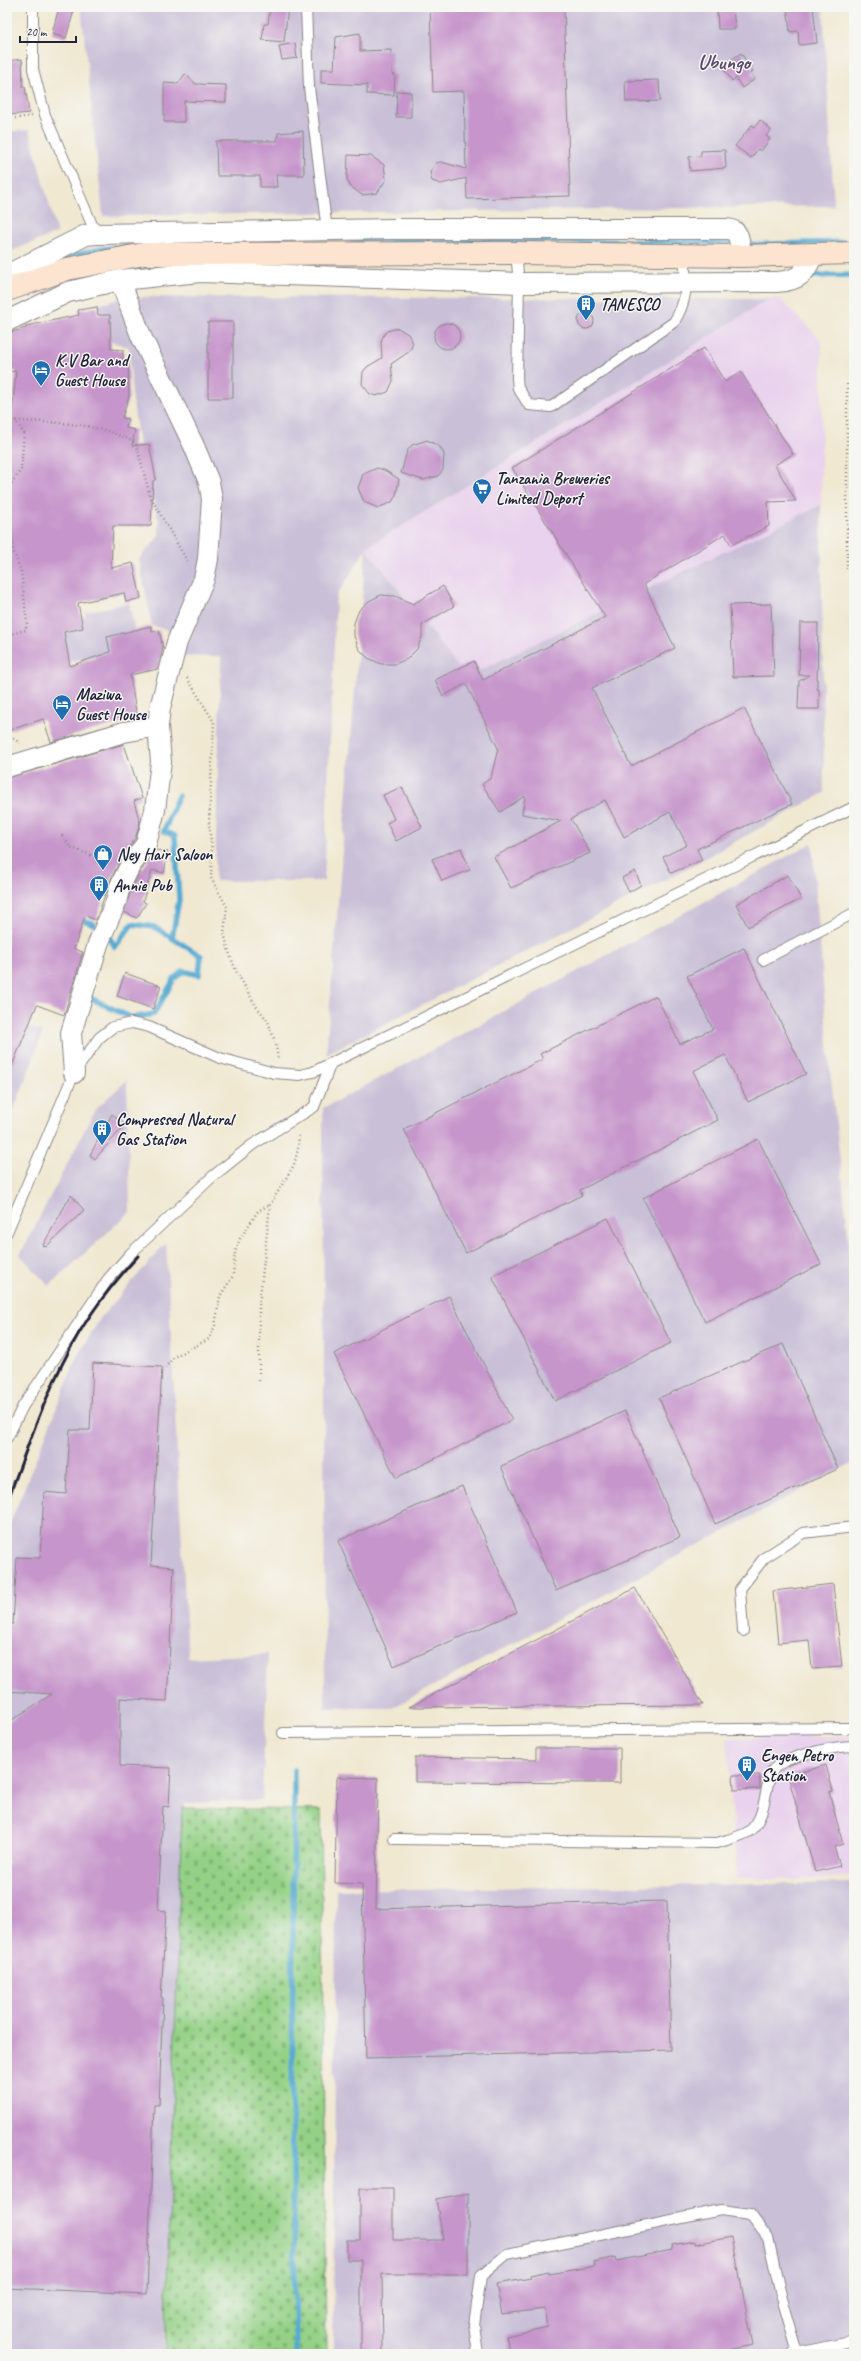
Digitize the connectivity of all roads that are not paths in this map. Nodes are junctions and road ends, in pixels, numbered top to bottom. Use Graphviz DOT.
graph roads {
  1 [pos="34,7"];
  2 [pos="306,7"];
  3 [pos="327,230"];
  4 [pos="96,234"];
  5 [pos="516,253"];
  6 [pos="814,253"];
  7 [pos="854,253"];
  8 [pos="684,256"];
  9 [pos="741,256"];
  10 [pos="7,275"];
  11 [pos="120,280"];
  12 [pos="687,282"];
  13 [pos="519,283"];
  14 [pos="7,290"];
  15 [pos="7,321"];
  16 [pos="158,726"];
  17 [pos="7,767"];
  18 [pos="854,807"];
  19 [pos="854,913"];
  20 [pos="764,960"];
  21 [pos="331,1064"];
  22 [pos="74,1073"];
  23 [pos="7,1232"];
  24 [pos="7,1438"];
  25 [pos="854,1527"];
  26 [pos="743,1631"];
  27 [pos="854,1728"];
  28 [pos="283,1733"];
  29 [pos="854,1746"];
  30 [pos="394,1839"];
  31 [pos="854,2341"];
  32 [pos="478,2354"];
  33 [pos="796,2354"];
  1 -- 4 [label="lane"];
  2 -- 3 [label="lane"];
  3 -- 4 [label="street"];
  3 -- 9 [label="street"];
  4 -- 10 [label="street"];
  5 -- 8 [label="main road"];
  5 -- 13 [label="lane"];
  5 -- 14 [label="main road"];
  6 -- 7 [label="main road"];
  6 -- 9 [label="main road"];
  6 -- 12 [label="street"];
  8 -- 9 [label="main road"];
  8 -- 12 [label="lane"];
  11 -- 13 [label="street"];
  11 -- 15 [label="street"];
  11 -- 16 [label="street"];
  12 -- 13 [label="street"];
  12 -- 13 [label="lane"];
  16 -- 17 [label="street"];
  16 -- 22 [label="street"];
  18 -- 21 [label="lane"];
  19 -- 20 [label="lane"];
  21 -- 22 [label="lane"];
  21 -- 24 [label="lane"];
  22 -- 23 [label="lane"];
  25 -- 26 [label="lane"];
  27 -- 28 [label="lane"];
  29 -- 30 [label="lane"];
  31 -- 33 [label="lane"];
  32 -- 33 [label="lane"];
}
